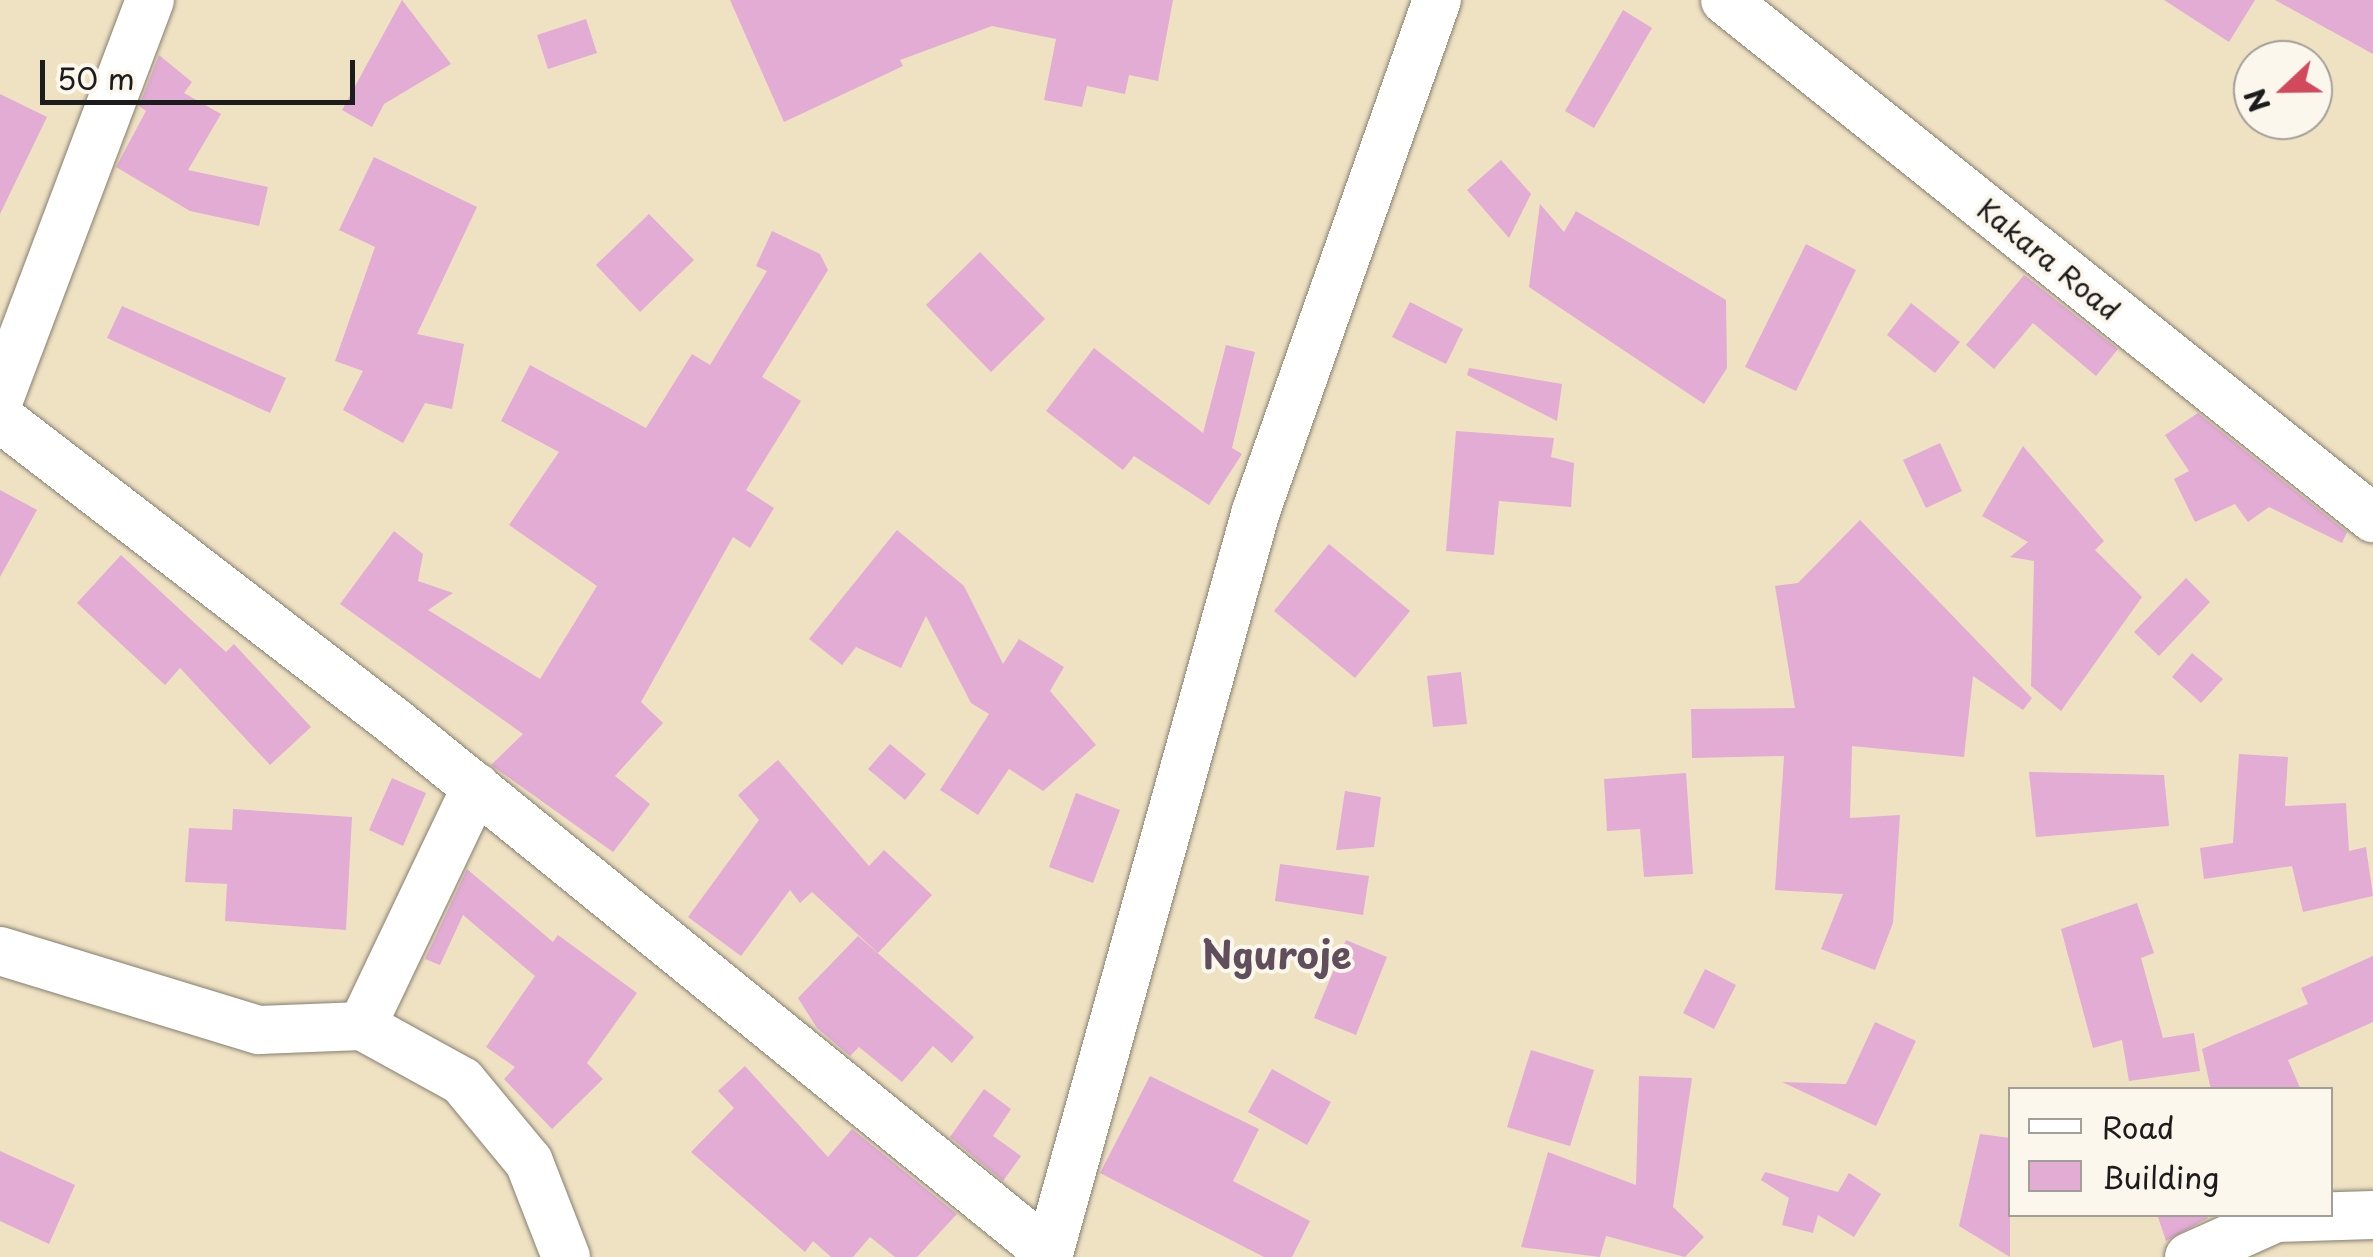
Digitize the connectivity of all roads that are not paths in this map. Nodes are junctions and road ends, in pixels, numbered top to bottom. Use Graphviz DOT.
graph roads {
  1 [pos="150,0"];
  2 [pos="1437,0"];
  3 [pos="1725,0"];
  4 [pos="0,398"];
  5 [pos="0,418"];
  6 [pos="2373,518"];
  7 [pos="476,788"];
  8 [pos="0,951"];
  9 [pos="362,1026"];
  10 [pos="2373,1214"];
  11 [pos="2333,1216"];
  12 [pos="2300,1217"];
  13 [pos="1049,1255"];
  14 [pos="566,1257"];
  15 [pos="2189,1257"];
  1 -- 4 [label="street"];
  2 -- 13 [label="street"];
  3 -- 6 [label="street, Kakara Road"];
  5 -- 7 [label="street"];
  7 -- 9 [label="street"];
  7 -- 13 [label="street"];
  8 -- 9 [label="street"];
  9 -- 14 [label="street"];
  10 -- 11 [label="street"];
  12 -- 15 [label="street"];
}
